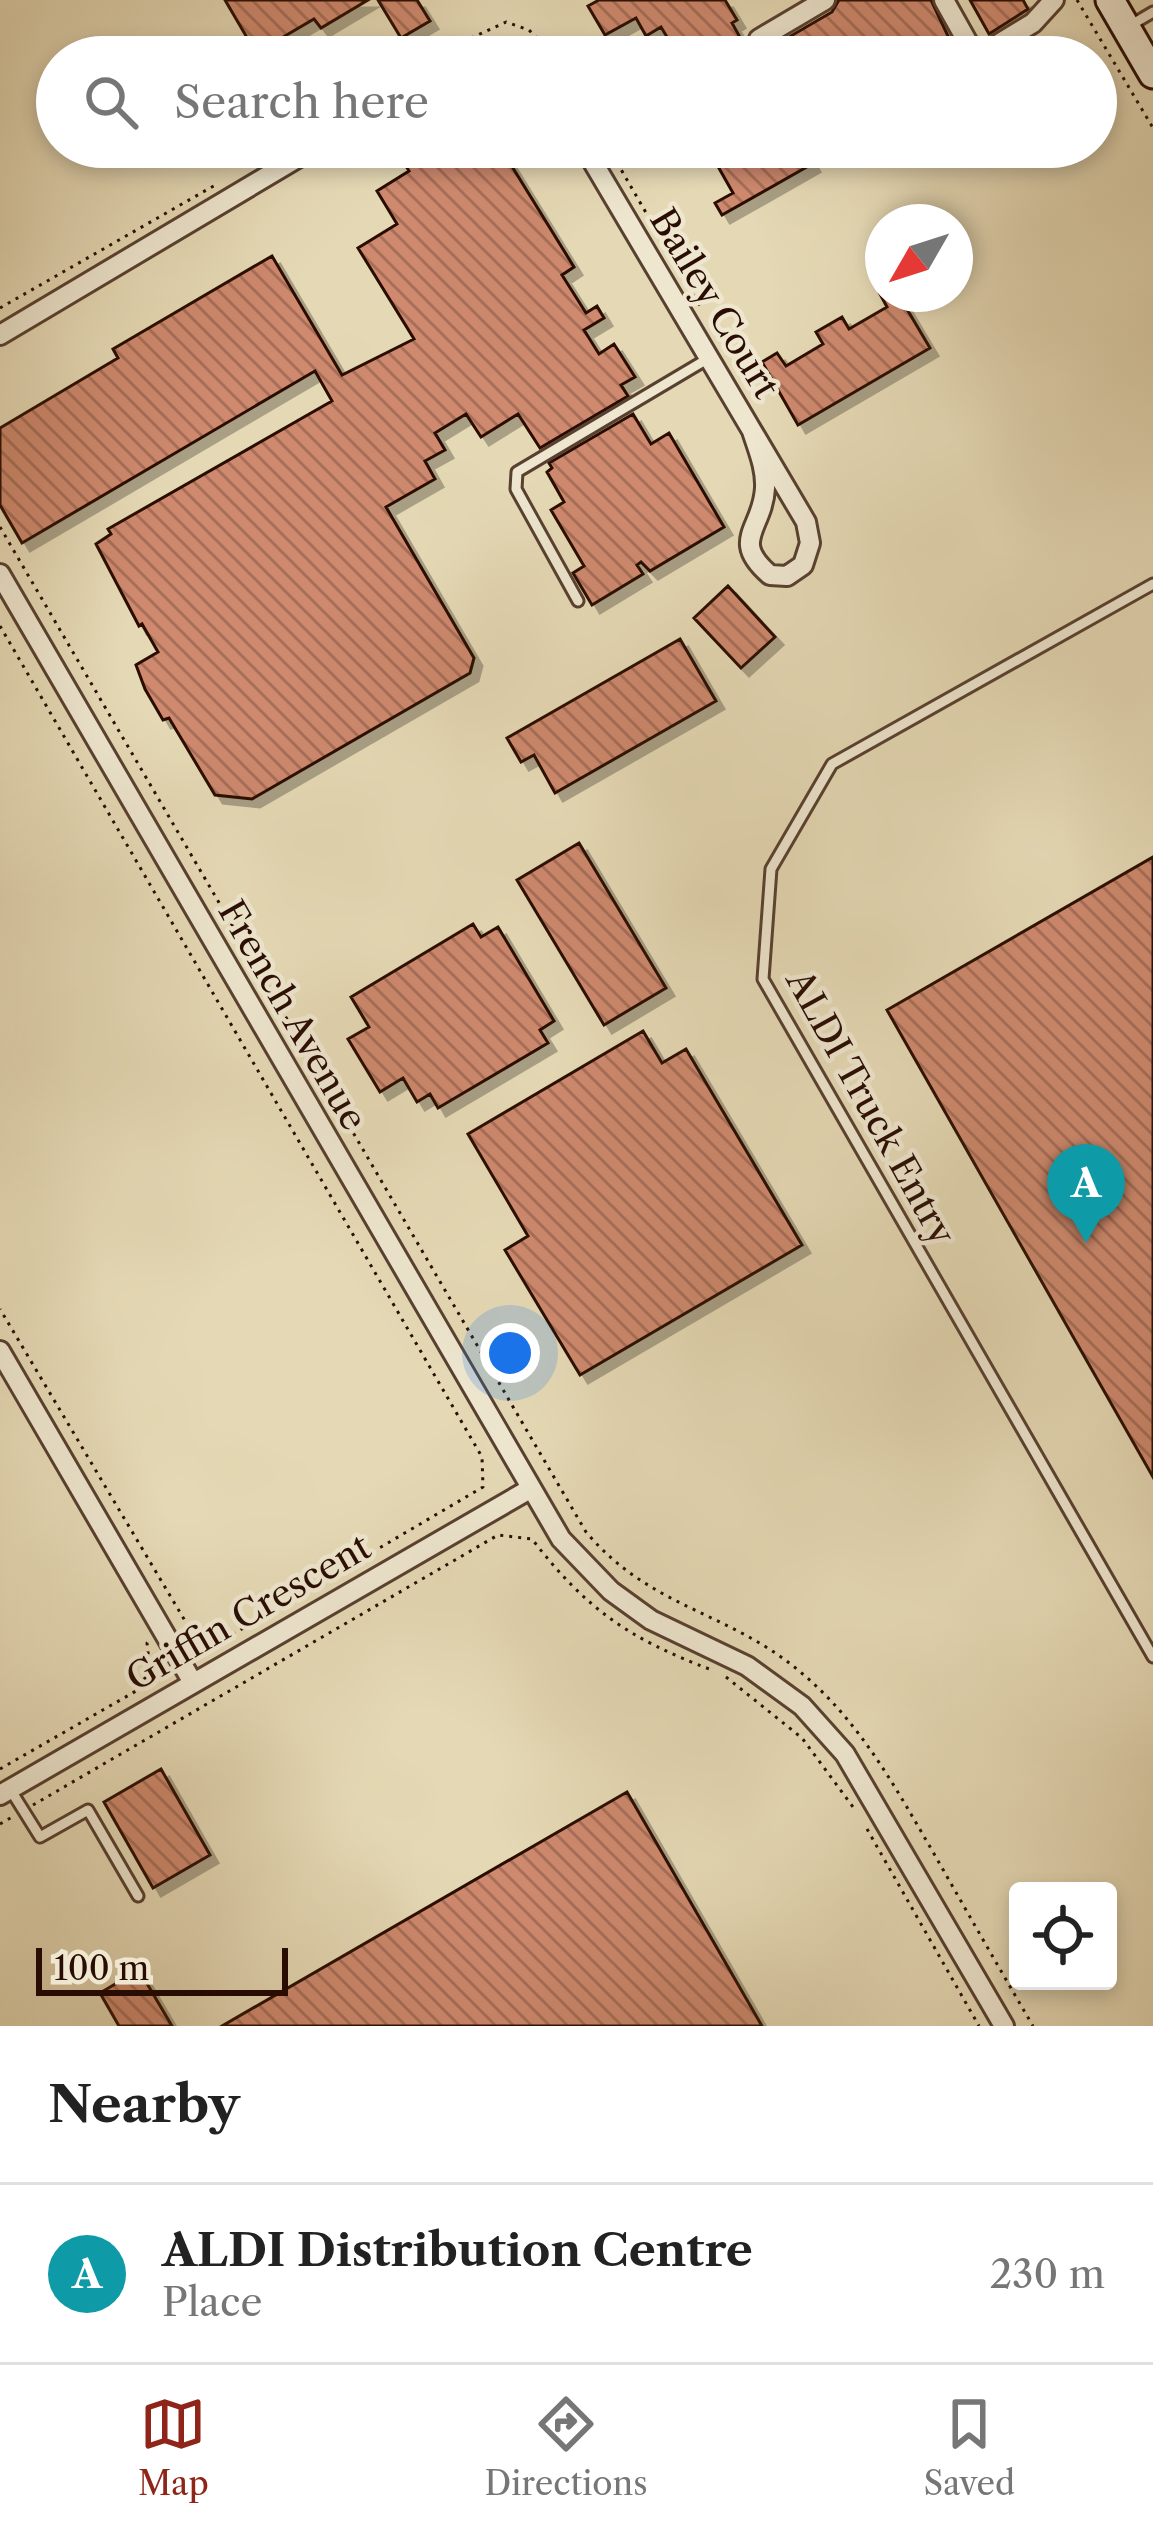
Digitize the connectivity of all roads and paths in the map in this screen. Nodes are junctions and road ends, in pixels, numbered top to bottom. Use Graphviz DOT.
graph roads {
  1 [pos="826,0"];
  2 [pos="944,0"];
  3 [pos="1054,0"];
  4 [pos="1078,0"];
  5 [pos="1110,0"];
  6 [pos="1153,12"];
  7 [pos="1126,28"];
  8 [pos="764,36"];
  9 [pos="964,36"];
  10 [pos="1012,36"];
  11 [pos="1099,36"];
  12 [pos="1117,67"];
  13 [pos="1153,74"];
  14 [pos="1153,128"];
  15 [pos="281,168"];
  16 [pos="596,168"];
  17 [pos="221,182"];
  18 [pos="0,308"];
  19 [pos="0,335"];
  20 [pos="709,358"];
  21 [pos="752,431"];
  22 [pos="0,527"];
  23 [pos="0,574"];
  24 [pos="1153,584"];
  25 [pos="578,601"];
  26 [pos="0,626"];
  27 [pos="0,1309"];
  28 [pos="0,1351"];
  29 [pos="530,1490"];
  30 [pos="563,1498"];
  31 [pos="150,1642"];
  32 [pos="1153,1657"];
  33 [pos="192,1681"];
  34 [pos="0,1769"];
  35 [pos="5,1792"];
  36 [pos="23,1811"];
  37 [pos="856,1811"];
  38 [pos="0,1824"];
  39 [pos="868,1830"];
  40 [pos="138,1896"];
  41 [pos="979,2026"];
  42 [pos="1004,2026"];
  1 -- 8 [label="street"];
  2 -- 9 [label="street"];
  3 -- 10 [label="street"];
  4 -- 11 [label="path"];
  5 -- 7 [label="street"];
  6 -- 7 [label="lane"];
  7 -- 13 [label="street"];
  12 -- 14 [label="path"];
  15 -- 19 [label="street"];
  16 -- 20 [label="street, Bailey Court"];
  17 -- 18 [label="path"];
  20 -- 21 [label="street, Bailey Court"];
  20 -- 25 [label="lane"];
  21 -- 21 [label="street, Bailey Court"];
  22 -- 30 [label="path"];
  23 -- 29 [label="street, French Avenue"];
  24 -- 32 [label="lane, ALDI Truck Entry"];
  26 -- 27 [label="path"];
  28 -- 33 [label="street"];
  29 -- 33 [label="street, Griffin Crescent"];
  29 -- 42 [label="street, French Avenue"];
  31 -- 34 [label="path"];
  33 -- 35 [label="street, Griffin Crescent"];
  35 -- 36 [label="lane"];
  36 -- 37 [label="path"];
  36 -- 38 [label="path"];
  36 -- 40 [label="lane"];
  39 -- 41 [label="path"];
}
